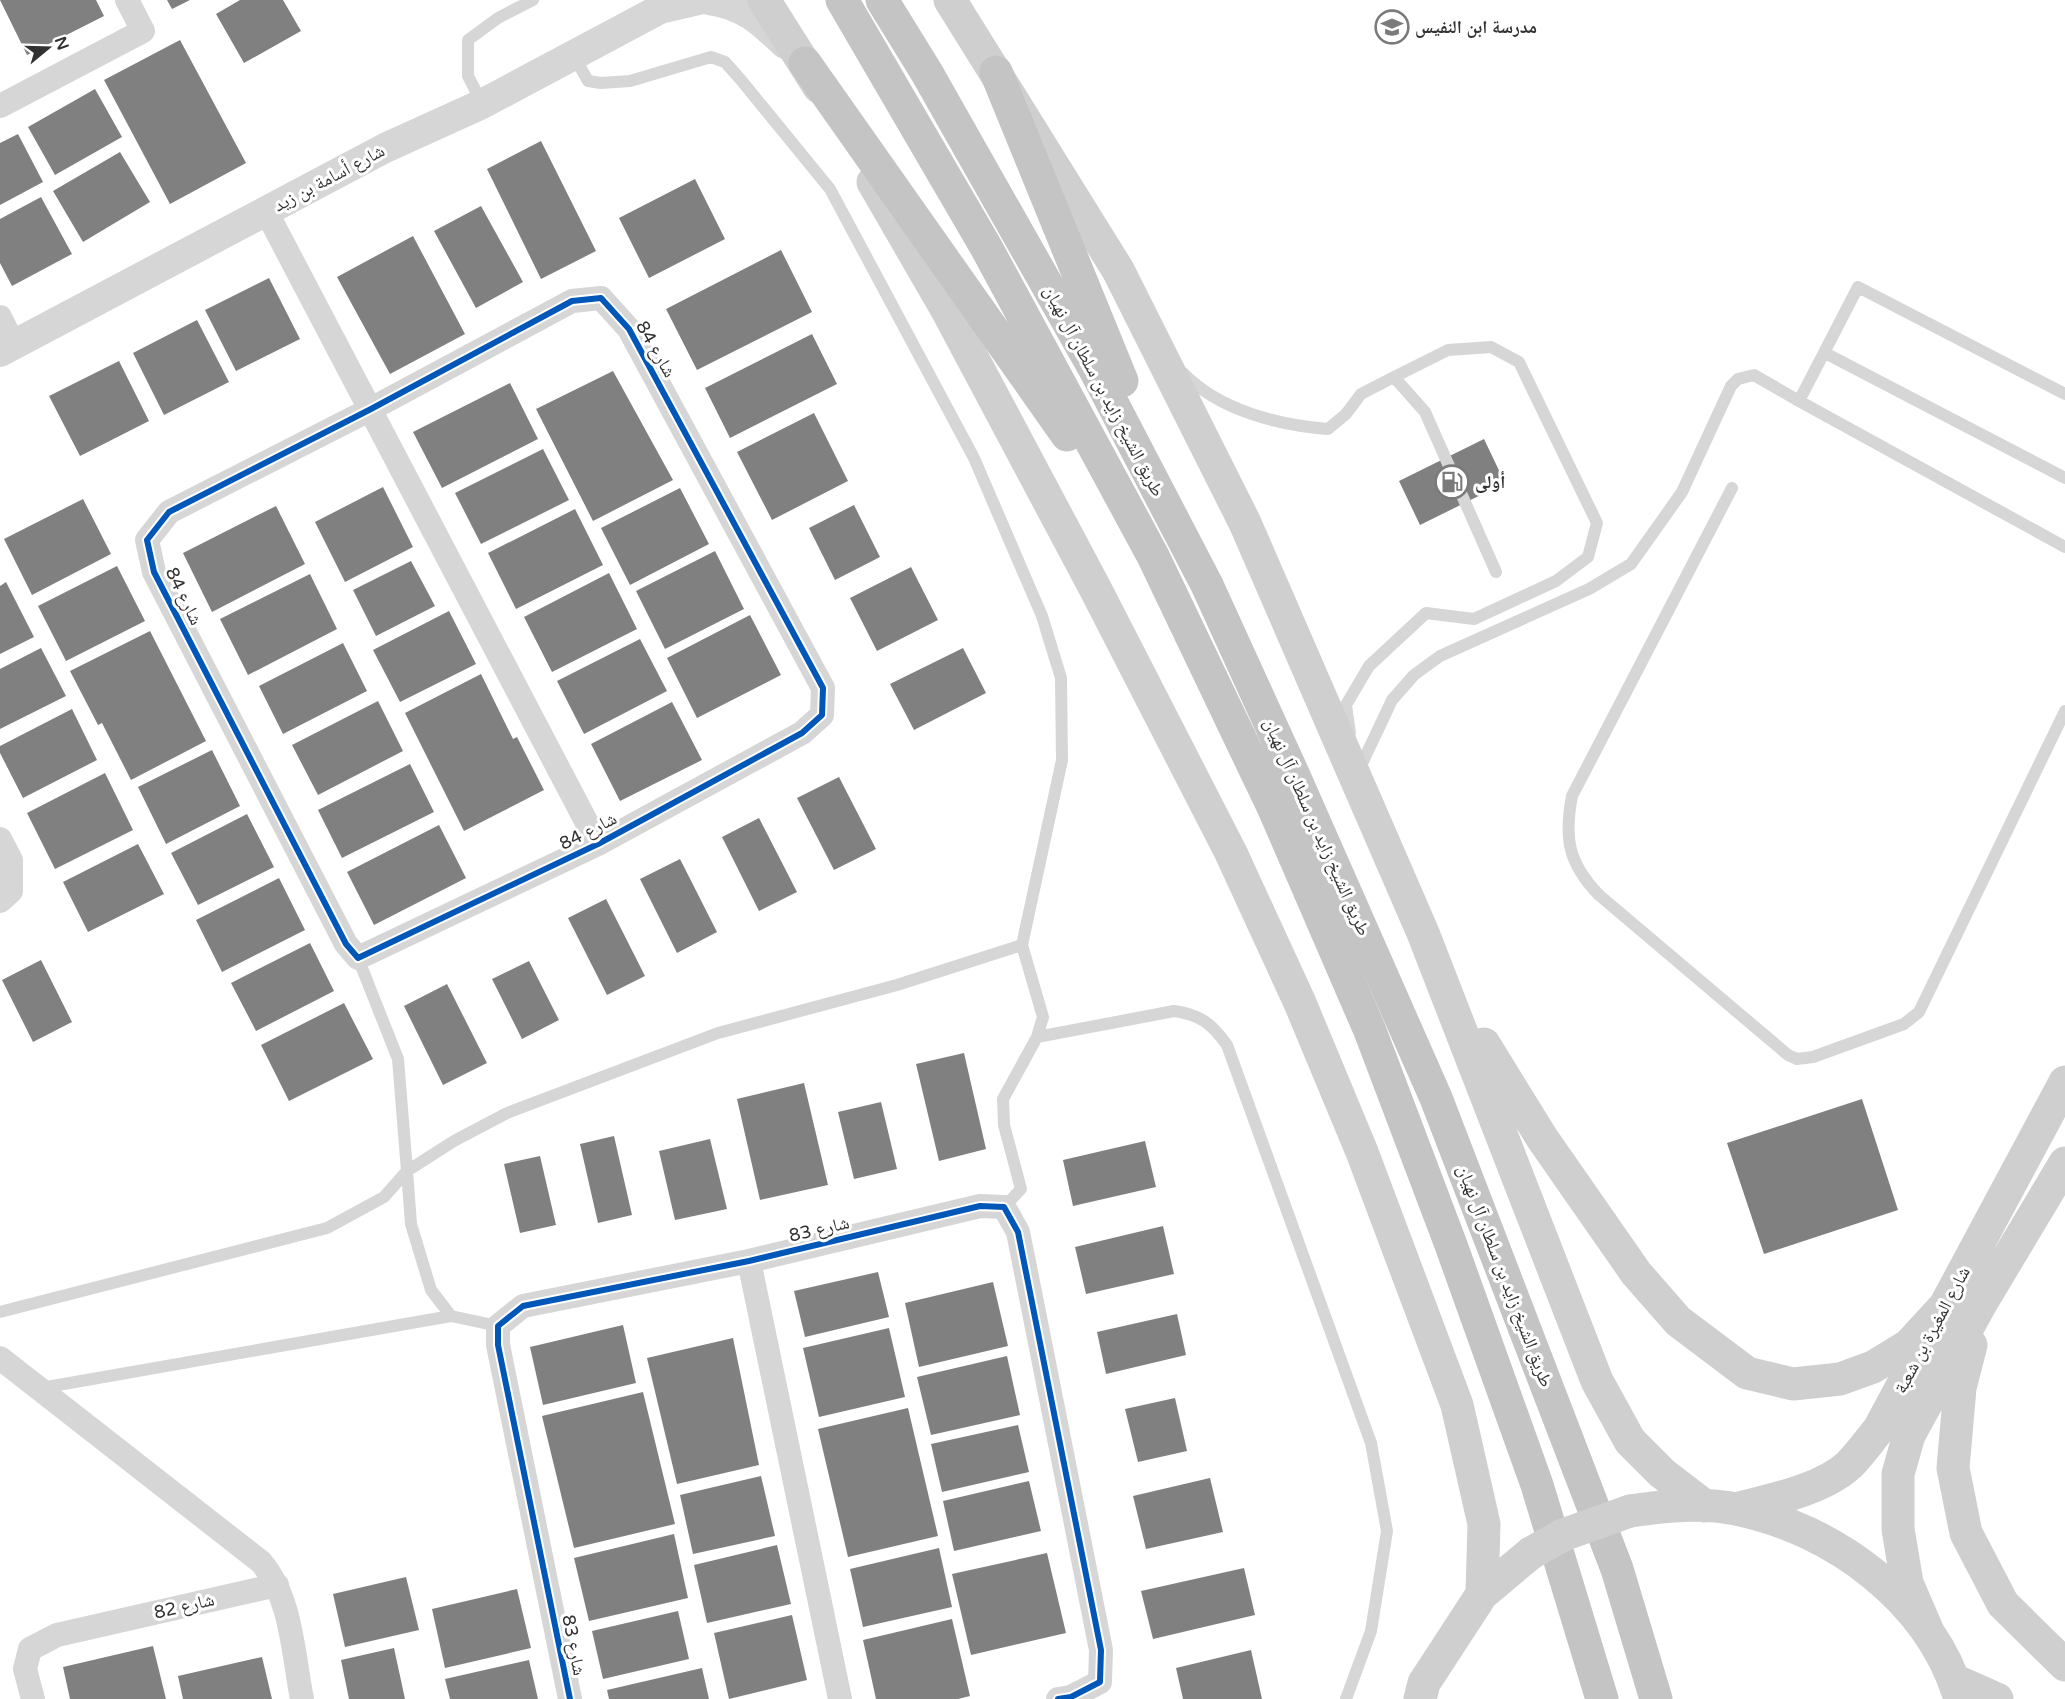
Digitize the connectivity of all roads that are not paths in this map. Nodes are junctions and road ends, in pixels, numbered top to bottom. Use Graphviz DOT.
graph roads {
  1 [pos="127,0"];
  2 [pos="533,0"];
  3 [pos="699,0"];
  4 [pos="710,0"];
  5 [pos="764,0"];
  6 [pos="842,0"];
  7 [pos="882,0"];
  8 [pos="950,0"];
  9 [pos="663,4"];
  10 [pos="574,56"];
  11 [pos="805,63"];
  12 [pos="996,72"];
  13 [pos="483,104"];
  14 [pos="0,106"];
  15 [pos="266,211"];
  16 [pos="0,318"];
  17 [pos="1155,345"];
  18 [pos="7,348"];
  19 [pos="1825,353"];
  20 [pos="1394,377"];
  21 [pos="2065,394"];
  22 [pos="1799,401"];
  23 [pos="371,409"];
  24 [pos="2065,478"];
  25 [pos="1732,488"];
  26 [pos="2065,547"];
  27 [pos="1153,556"];
  28 [pos="1496,572"];
  29 [pos="1207,585"];
  30 [pos="2065,711"];
  31 [pos="1355,776"];
  32 [pos="0,839"];
  33 [pos="598,844"];
  34 [pos="0,901"];
  35 [pos="1423,933"];
  36 [pos="1022,945"];
  37 [pos="358,958"];
  38 [pos="1037,1037"];
  39 [pos="2065,1082"];
  40 [pos="2065,1162"];
  41 [pos="407,1171"];
  42 [pos="1004,1208"];
  43 [pos="749,1261"];
  44 [pos="1980,1305"];
  45 [pos="1944,1306"];
  46 [pos="0,1312"];
  47 [pos="451,1316"];
  48 [pos="498,1326"];
  49 [pos="0,1358"];
  50 [pos="36,1389"];
  51 [pos="1720,1508"];
  52 [pos="277,1585"];
  53 [pos="1482,1594"];
  54 [pos="1929,1634"];
  55 [pos="2065,1665"];
  56 [pos="1957,1690"];
  57 [pos="1419,1694"];
  58 [pos="33,1699"];
  59 [pos="302,1699"];
  60 [pos="570,1699"];
  61 [pos="840,1699"];
  62 [pos="1058,1699"];
  63 [pos="1346,1699"];
  64 [pos="1602,1699"];
  65 [pos="1656,1699"];
  66 [pos="1997,1699"];
  1 -- 14 [label="street"];
  2 -- 13 [label="lane"];
  3 -- 9 [label="street, شارع أسامة بن زيد"];
  4 -- 11 [label="street"];
  5 -- 11 [label="main road"];
  6 -- 27 [label="highway, طريق الشيخ زايد بن سلطان آل نهيان"];
  7 -- 29 [label="highway, طريق الشيخ زايد بن سلطان آل نهيان"];
  8 -- 12 [label="main road"];
  9 -- 10 [label="street, شارع أسامة بن زيد"];
  10 -- 13 [label="street, شارع أسامة بن زيد"];
  10 -- 36 [label="lane"];
  11 -- 27 [label="highway"];
  11 -- 53 [label="main road"];
  12 -- 17 [label="main road"];
  12 -- 29 [label="highway"];
  13 -- 15 [label="street, شارع أسامة بن زيد"];
  15 -- 18 [label="street, شارع أسامة بن زيد"];
  15 -- 23 [label="street, شارع 84"];
  16 -- 18 [label="street"];
  17 -- 20 [label="lane"];
  17 -- 31 [label="main road"];
  19 -- 21 [label="lane"];
  19 -- 22 [label="lane"];
  19 -- 24 [label="lane"];
  20 -- 28 [label="lane"];
  20 -- 31 [label="lane"];
  22 -- 26 [label="lane"];
  22 -- 31 [label="lane"];
  23 -- 33 [label="street, شارع 84"];
  23 -- 33 [label="street, شارع 84"];
  23 -- 37 [label="street, شارع 84"];
  25 -- 30 [label="lane"];
  27 -- 64 [label="highway, طريق الشيخ زايد بن سلطان آل نهيان"];
  29 -- 65 [label="highway, طريق الشيخ زايد بن سلطان آل نهيان"];
  31 -- 35 [label="main road"];
  32 -- 34 [label="street"];
  33 -- 37 [label="street, شارع 84"];
  35 -- 45 [label="main road"];
  35 -- 51 [label="main road"];
  36 -- 38 [label="lane"];
  36 -- 41 [label="lane"];
  37 -- 41 [label="lane"];
  38 -- 42 [label="lane"];
  38 -- 63 [label="lane"];
  39 -- 45 [label="main road, شارع المغيرة بن شعبة"];
  40 -- 44 [label="main road, شارع المغيرة بن شعبة"];
  41 -- 46 [label="lane"];
  41 -- 47 [label="lane"];
  42 -- 43 [label="street, شارع 83"];
  42 -- 62 [label="street"];
  43 -- 48 [label="street, شارع 83"];
  43 -- 61 [label="street"];
  44 -- 54 [label="main road, شارع المغيرة بن شعبة"];
  44 -- 55 [label="main road"];
  45 -- 51 [label="main road, شارع المغيرة بن شعبة"];
  47 -- 48 [label="lane"];
  47 -- 50 [label="lane"];
  48 -- 60 [label="street, شارع 83"];
  49 -- 50 [label="street"];
  50 -- 52 [label="street"];
  51 -- 53 [label="main road, bridge"];
  51 -- 54 [label="main road"];
  52 -- 58 [label="street, شارع 82"];
  52 -- 59 [label="street"];
  53 -- 57 [label="main road"];
  54 -- 56 [label="main road"];
  56 -- 66 [label="main road"];
}
